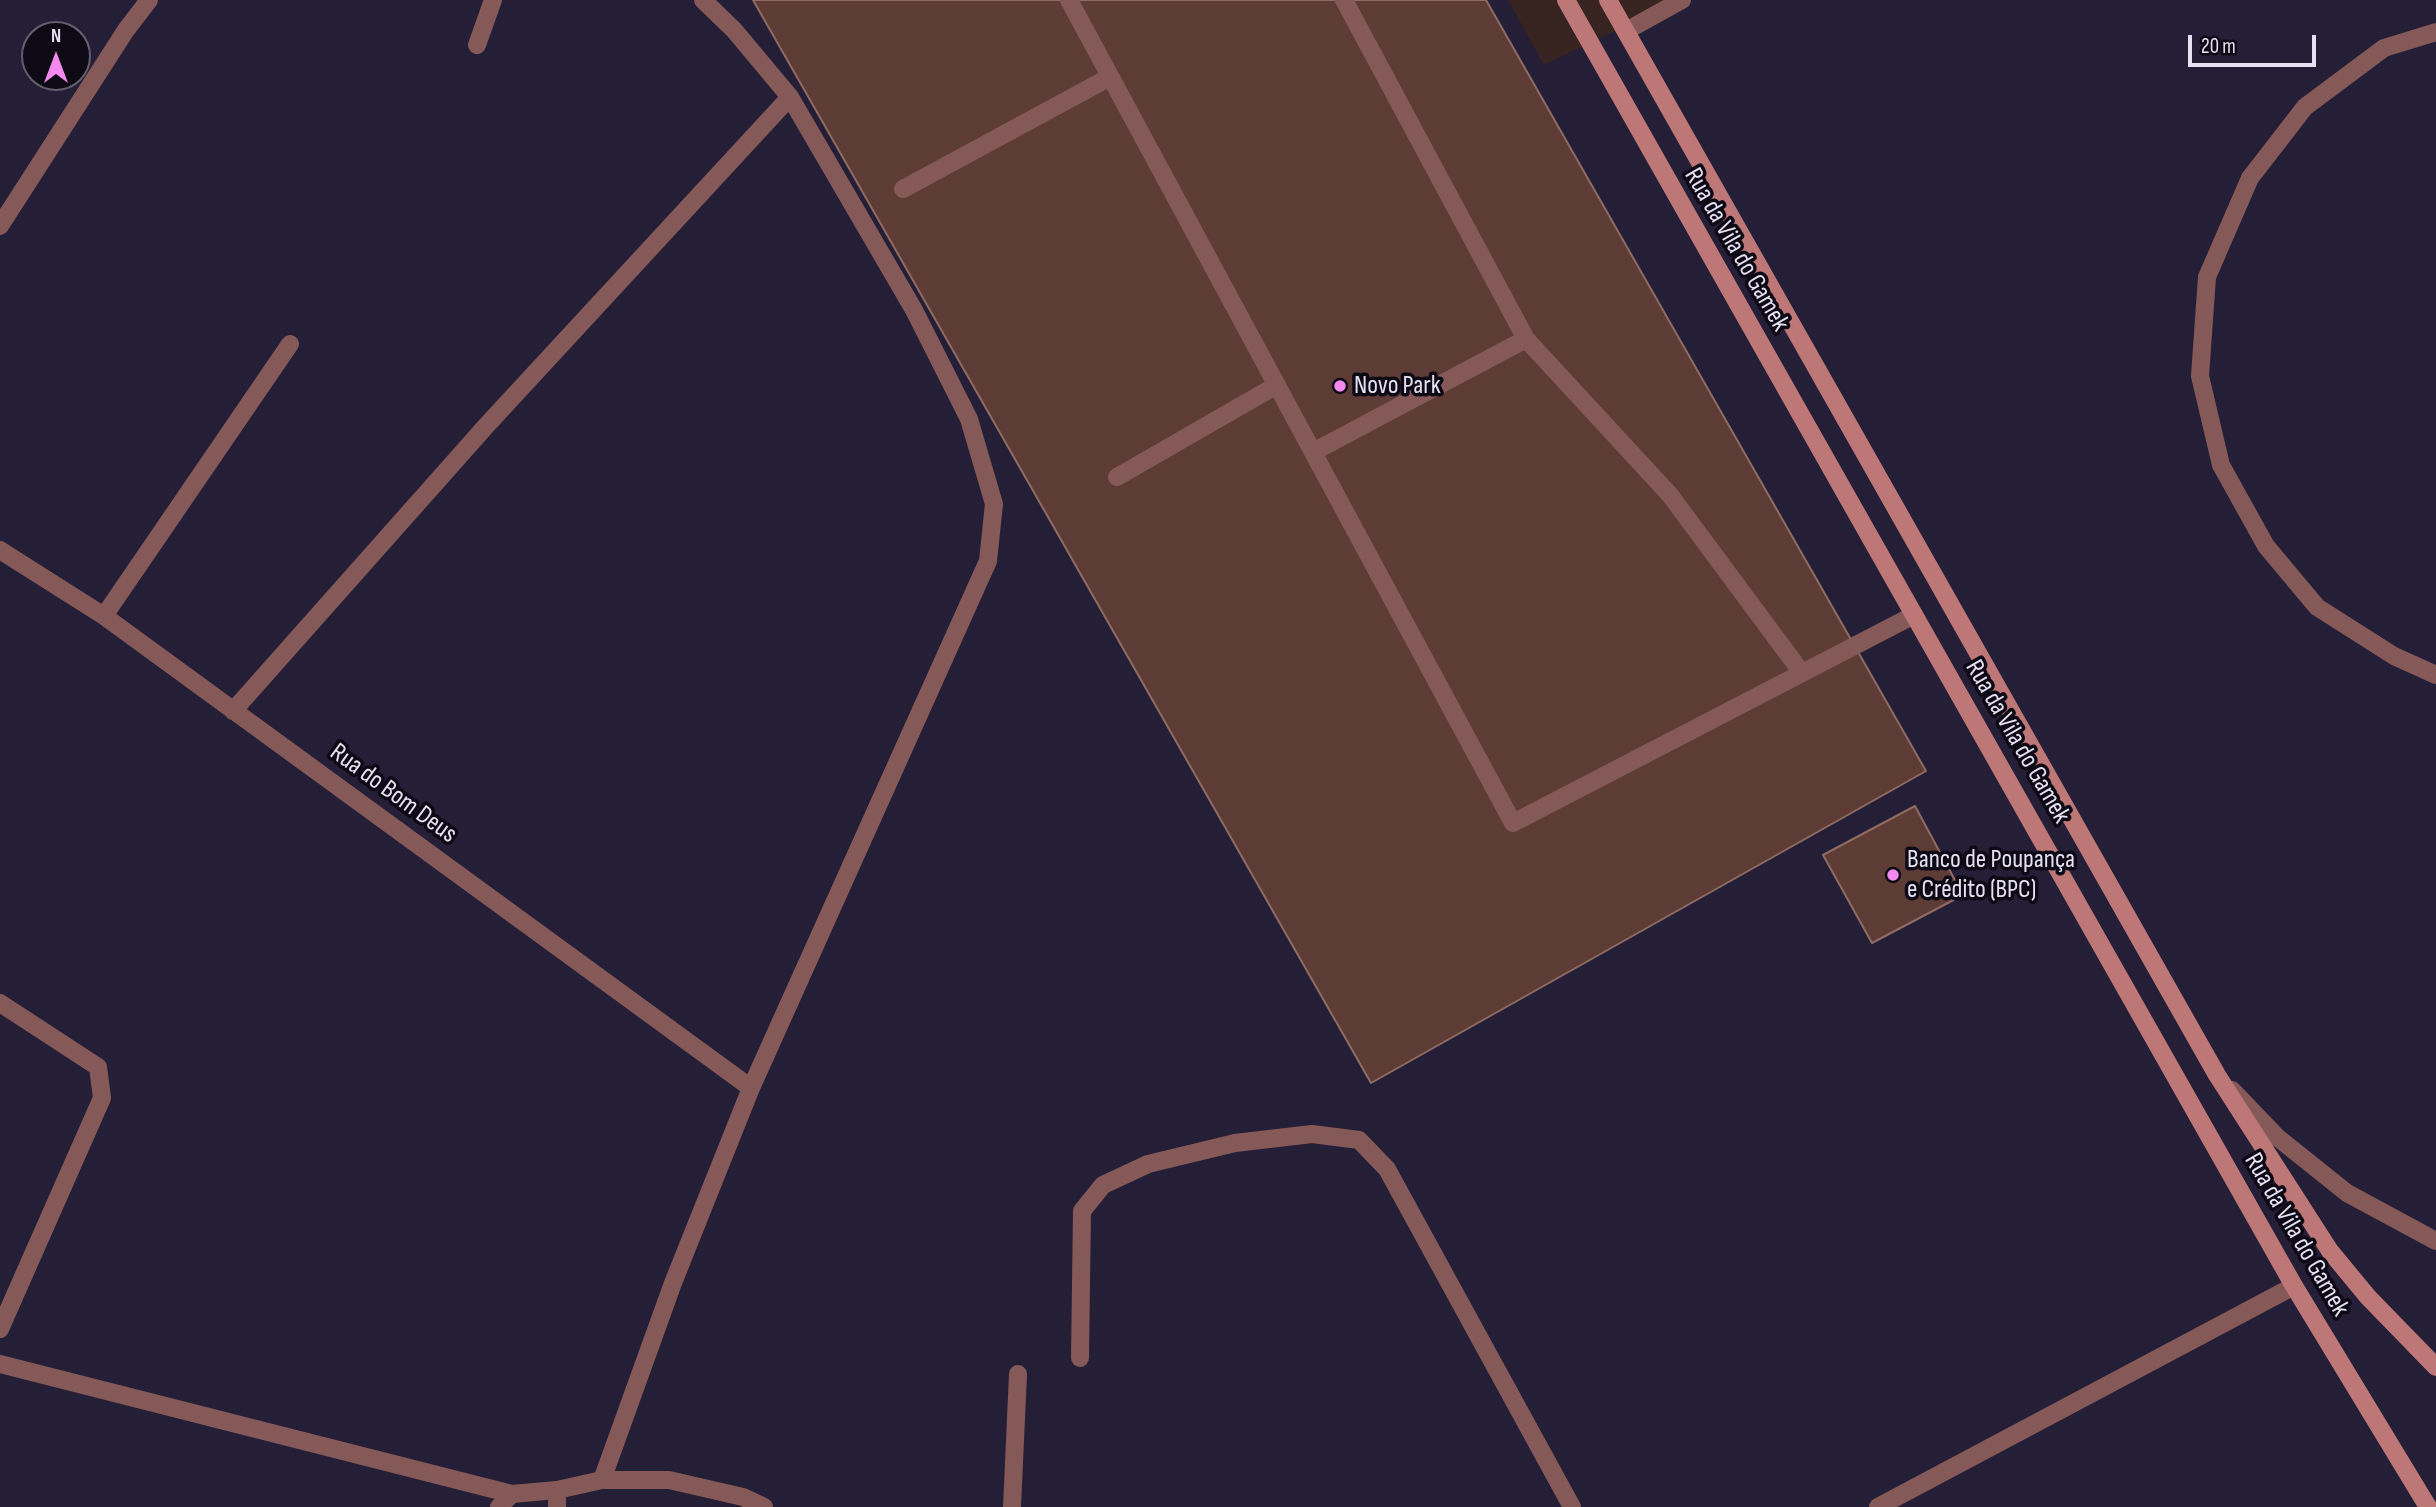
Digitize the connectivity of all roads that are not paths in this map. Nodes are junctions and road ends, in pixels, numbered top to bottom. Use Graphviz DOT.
graph roads {
  1 [pos="149,0"];
  2 [pos="493,0"];
  3 [pos="703,0"];
  4 [pos="1069,0"];
  5 [pos="1344,0"];
  6 [pos="1566,0"];
  7 [pos="1608,0"];
  8 [pos="1682,0"];
  9 [pos="1626,31"];
  10 [pos="2436,33"];
  11 [pos="477,45"];
  12 [pos="1110,77"];
  13 [pos="790,97"];
  14 [pos="902,188"];
  15 [pos="0,226"];
  16 [pos="1526,339"];
  17 [pos="290,344"];
  18 [pos="1277,385"];
  19 [pos="1312,452"];
  20 [pos="1117,477"];
  21 [pos="0,550"];
  22 [pos="1914,615"];
  23 [pos="104,616"];
  24 [pos="1802,673"];
  25 [pos="2436,675"];
  26 [pos="233,710"];
  27 [pos="0,1003"];
  28 [pos="2217,1075"];
  29 [pos="751,1088"];
  30 [pos="2436,1241"];
  31 [pos="2294,1286"];
  32 [pos="0,1329"];
  33 [pos="1080,1358"];
  34 [pos="0,1364"];
  35 [pos="2436,1367"];
  36 [pos="1018,1374"];
  37 [pos="602,1480"];
  38 [pos="512,1494"];
  39 [pos="557,1499"];
  40 [pos="499,1507"];
  41 [pos="764,1507"];
  42 [pos="1012,1507"];
  43 [pos="1572,1507"];
  44 [pos="1878,1507"];
  45 [pos="2428,1507"];
  1 -- 15 [label="street"];
  2 -- 11 [label="street"];
  3 -- 13 [label="street"];
  4 -- 12 [label="street"];
  5 -- 16 [label="street"];
  6 -- 22 [label="main road, Rua da Vila do Gamek"];
  7 -- 9 [label="main road, Rua da Vila do Gamek"];
  8 -- 9 [label="street"];
  9 -- 28 [label="main road, Rua da Vila do Gamek"];
  10 -- 25 [label="street"];
  12 -- 14 [label="street"];
  12 -- 18 [label="street"];
  13 -- 26 [label="street"];
  13 -- 29 [label="street"];
  16 -- 19 [label="street"];
  16 -- 24 [label="street"];
  17 -- 23 [label="street"];
  18 -- 19 [label="street"];
  18 -- 20 [label="street"];
  19 -- 24 [label="street"];
  21 -- 23 [label="street, Rua do Bom Deus"];
  22 -- 24 [label="street"];
  22 -- 31 [label="main road, Rua da Vila do Gamek"];
  23 -- 26 [label="street, Rua do Bom Deus"];
  26 -- 29 [label="street, Rua do Bom Deus"];
  27 -- 32 [label="street"];
  28 -- 30 [label="street"];
  28 -- 35 [label="main road, Rua da Vila do Gamek"];
  29 -- 37 [label="street"];
  31 -- 44 [label="street"];
  31 -- 45 [label="main road, Rua da Vila do Gamek"];
  33 -- 43 [label="street"];
  34 -- 38 [label="street"];
  36 -- 42 [label="street"];
  37 -- 39 [label="street"];
  37 -- 41 [label="street"];
  38 -- 39 [label="street"];
  38 -- 40 [label="street"];
}
